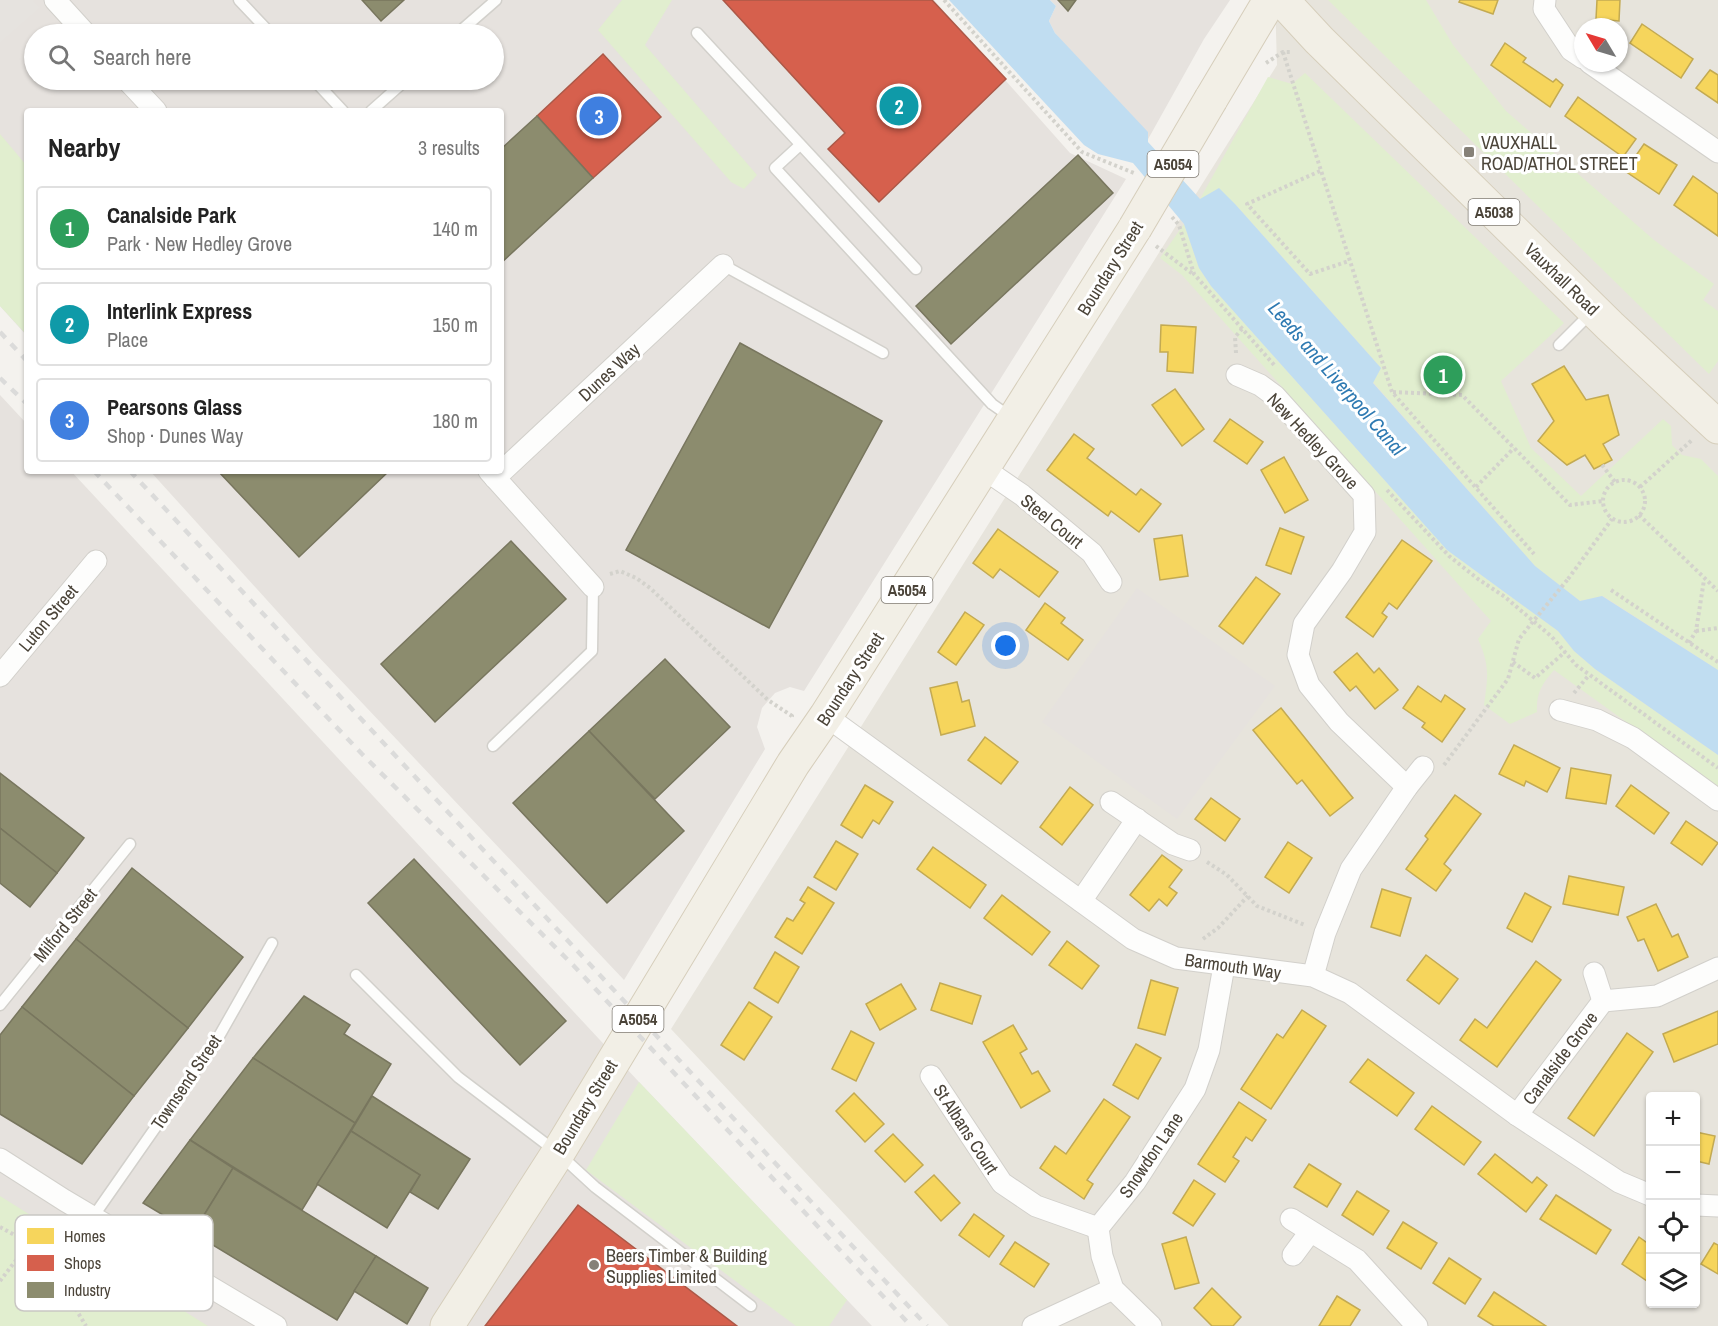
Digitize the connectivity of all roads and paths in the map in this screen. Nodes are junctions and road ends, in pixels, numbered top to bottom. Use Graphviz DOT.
graph roads {
  1 [pos="55,0"];
  2 [pos="239,0"];
  3 [pos="496,0"];
  4 [pos="944,0"];
  5 [pos="1270,0"];
  6 [pos="1282,0"];
  7 [pos="1545,0"];
  8 [pos="77,24"];
  9 [pos="262,24"];
  10 [pos="468,24"];
  11 [pos="697,33"];
  12 [pos="1319,40"];
  13 [pos="1243,47"];
  14 [pos="1283,52"];
  15 [pos="1574,52"];
  16 [pos="1603,72"];
  17 [pos="136,90"];
  18 [pos="324,90"];
  19 [pos="395,90"];
  20 [pos="153,108"];
  21 [pos="341,108"];
  22 [pos="374,108"];
  23 [pos="800,145"];
  24 [pos="1718,152"];
  25 [pos="1320,171"];
  26 [pos="1136,173"];
  27 [pos="1165,208"];
  28 [pos="1144,236"];
  29 [pos="1350,261"];
  30 [pos="723,265"];
  31 [pos="916,269"];
  32 [pos="1194,274"];
  33 [pos="1594,310"];
  34 [pos="1559,345"];
  35 [pos="883,353"];
  36 [pos="1281,374"];
  37 [pos="1237,375"];
  38 [pos="1392,392"];
  39 [pos="1014,420"];
  40 [pos="1714,424"];
  41 [pos="1514,448"];
  42 [pos="504,463"];
  43 [pos="1602,465"];
  44 [pos="984,469"];
  45 [pos="492,474"];
  46 [pos="1615,482"];
  47 [pos="1384,487"];
  48 [pos="1476,487"];
  49 [pos="1640,487"];
  50 [pos="1603,501"];
  51 [pos="1639,515"];
  52 [pos="1612,519"];
  53 [pos="1534,554"];
  54 [pos="96,561"];
  55 [pos="1704,579"];
  56 [pos="1112,582"];
  57 [pos="593,587"];
  58 [pos="1611,590"];
  59 [pos="1718,591"];
  60 [pos="1718,628"];
  61 [pos="1696,631"];
  62 [pos="1689,643"];
  63 [pos="1565,652"];
  64 [pos="1513,662"];
  65 [pos="1718,662"];
  66 [pos="0,676"];
  67 [pos="768,700"];
  68 [pos="1560,710"];
  69 [pos="826,716"];
  70 [pos="493,746"];
  71 [pos="1423,767"];
  72 [pos="1718,768"];
  73 [pos="1407,787"];
  74 [pos="1718,800"];
  75 [pos="1111,801"];
  76 [pos="1137,819"];
  77 [pos="130,844"];
  78 [pos="1190,850"];
  79 [pos="1248,896"];
  80 [pos="1081,901"];
  81 [pos="1325,933"];
  82 [pos="272,943"];
  83 [pos="1176,958"];
  84 [pos="1224,966"];
  85 [pos="1718,968"];
  86 [pos="1594,973"];
  87 [pos="356,975"];
  88 [pos="1313,976"];
  89 [pos="1603,1001"];
  90 [pos="0,1005"];
  91 [pos="931,1076"];
  92 [pos="1517,1115"];
  93 [pos="558,1153"];
  94 [pos="0,1159"];
  95 [pos="1646,1193"];
  96 [pos="1700,1205"];
  97 [pos="1718,1206"];
  98 [pos="90,1215"];
  99 [pos="94,1215"];
  100 [pos="1291,1219"];
  101 [pos="0,1227"];
  102 [pos="1098,1228"];
  103 [pos="1310,1232"];
  104 [pos="15,1235"];
  105 [pos="1293,1255"];
  106 [pos="15,1261"];
  107 [pos="0,1281"];
  108 [pos="213,1288"];
  109 [pos="1113,1289"];
  110 [pos="751,1306"];
  111 [pos="77,1311"];
  112 [pos="86,1326"];
  113 [pos="276,1326"];
  114 [pos="447,1326"];
  115 [pos="1032,1326"];
  116 [pos="1150,1326"];
  117 [pos="1415,1326"];
  1 -- 8 [label="street"];
  2 -- 9 [label="lane"];
  3 -- 10 [label="lane"];
  4 -- 26 [label="path"];
  5 -- 13 [label="main road, Boundary Street / A5054"];
  6 -- 12 [label="main road, Vauxhall Road / A5038"];
  7 -- 15 [label="street"];
  11 -- 23 [label="lane"];
  12 -- 13 [label="main road"];
  12 -- 33 [label="main road, Vauxhall Road / A5038"];
  13 -- 28 [label="main road, Boundary Street / A5054, bridge"];
  14 -- 25 [label="path"];
  16 -- 24 [label="street"];
  17 -- 20 [label="street"];
  18 -- 21 [label="lane"];
  19 -- 22 [label="lane"];
  23 -- 31 [label="lane"];
  23 -- 39 [label="lane"];
  25 -- 29 [label="path"];
  25 -- 29 [label="path"];
  27 -- 32 [label="path"];
  28 -- 32 [label="path"];
  28 -- 39 [label="main road, Boundary Street / A5054"];
  29 -- 38 [label="path"];
  30 -- 35 [label="lane"];
  30 -- 42 [label="street, Dunes Way"];
  32 -- 36 [label="path"];
  33 -- 34 [label="lane"];
  33 -- 40 [label="main road, Vauxhall Road / A5038"];
  37 -- 73 [label="street, New Hedley Grove"];
  38 -- 41 [label="path"];
  38 -- 48 [label="path"];
  39 -- 44 [label="main road, Boundary Street / A5054"];
  40 -- 49 [label="path"];
  41 -- 48 [label="path"];
  41 -- 50 [label="path"];
  43 -- 46 [label="path"];
  44 -- 56 [label="street, Steel Court"];
  44 -- 69 [label="main road, Boundary Street / A5054"];
  45 -- 57 [label="street, Dunes Way"];
  46 -- 49 [label="path"];
  46 -- 50 [label="path"];
  47 -- 63 [label="path"];
  48 -- 53 [label="path"];
  49 -- 51 [label="path"];
  50 -- 52 [label="path"];
  51 -- 52 [label="path"];
  51 -- 55 [label="path"];
  52 -- 64 [label="path, bridge"];
  54 -- 66 [label="street, Luton Street"];
  55 -- 59 [label="path"];
  55 -- 61 [label="path"];
  57 -- 67 [label="path"];
  57 -- 70 [label="lane"];
  58 -- 62 [label="path"];
  60 -- 61 [label="path"];
  61 -- 62 [label="path"];
  62 -- 65 [label="path"];
  63 -- 64 [label="path"];
  63 -- 72 [label="path"];
  64 -- 71 [label="path"];
  68 -- 74 [label="street"];
  69 -- 80 [label="street, Barmouth Way"];
  69 -- 93 [label="main road, Boundary Street / A5054"];
  71 -- 73 [label="street"];
  73 -- 81 [label="street"];
  75 -- 76 [label="street"];
  76 -- 78 [label="street"];
  76 -- 80 [label="street"];
  77 -- 90 [label="lane, Milford Street"];
  78 -- 79 [label="path"];
  79 -- 81 [label="path"];
  79 -- 83 [label="path"];
  80 -- 83 [label="street, Barmouth Way"];
  81 -- 88 [label="street"];
  82 -- 99 [label="lane, Townsend Street"];
  83 -- 84 [label="street, Barmouth Way"];
  84 -- 88 [label="street, Barmouth Way"];
  84 -- 102 [label="street, Snowdon Lane"];
  85 -- 89 [label="street, Canalside Grove"];
  86 -- 89 [label="street, Canalside Grove"];
  87 -- 93 [label="lane"];
  88 -- 92 [label="street, Barmouth Way"];
  89 -- 92 [label="street, Canalside Grove"];
  91 -- 102 [label="street, St Albans Court"];
  92 -- 95 [label="street, Barmouth Way"];
  93 -- 110 [label="lane"];
  93 -- 114 [label="main road, Boundary Street / A5054"];
  94 -- 98 [label="street"];
  96 -- 97 [label="street"];
  100 -- 103 [label="street"];
  101 -- 104 [label="path"];
  102 -- 109 [label="street"];
  103 -- 105 [label="street"];
  103 -- 117 [label="street"];
  106 -- 107 [label="path"];
  108 -- 113 [label="street"];
  109 -- 115 [label="street"];
  109 -- 116 [label="street"];
  111 -- 112 [label="path"];
}
